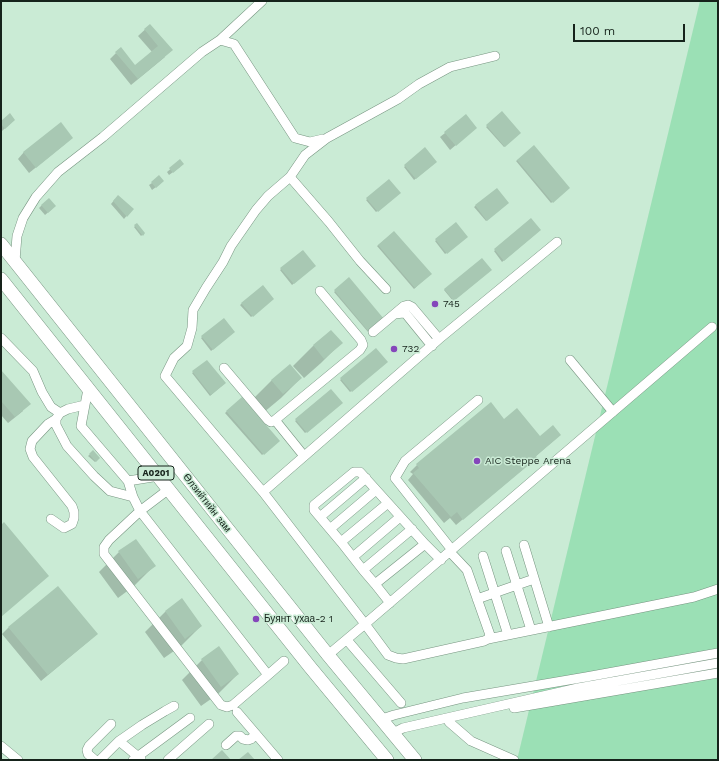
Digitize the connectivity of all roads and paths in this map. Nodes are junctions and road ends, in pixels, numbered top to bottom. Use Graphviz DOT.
graph roads {
  1 [pos="262,1"];
  2 [pos="220,40"];
  3 [pos="495,56"];
  4 [pos="327,138"];
  5 [pos="290,178"];
  6 [pos="557,242"];
  7 [pos="1,244"];
  8 [pos="15,261"];
  9 [pos="1,278"];
  10 [pos="386,290"];
  11 [pos="320,291"];
  12 [pos="395,314"];
  13 [pos="712,327"];
  14 [pos="373,332"];
  15 [pos="1,338"];
  16 [pos="439,339"];
  17 [pos="78,340"];
  18 [pos="432,346"];
  19 [pos="60,353"];
  20 [pos="570,360"];
  21 [pos="224,368"];
  22 [pos="88,389"];
  23 [pos="478,400"];
  24 [pos="85,405"];
  25 [pos="613,412"];
  26 [pos="58,416"];
  27 [pos="275,420"];
  28 [pos="304,456"];
  29 [pos="159,476"];
  30 [pos="128,481"];
  31 [pos="169,489"];
  32 [pos="376,490"];
  33 [pos="263,492"];
  34 [pos="133,497"];
  35 [pos="388,503"];
  36 [pos="140,511"];
  37 [pos="400,517"];
  38 [pos="51,519"];
  39 [pos="330,529"];
  40 [pos="412,529"];
  41 [pos="341,542"];
  42 [pos="426,544"];
  43 [pos="524,545"];
  44 [pos="506,550"];
  45 [pos="451,551"];
  46 [pos="483,556"];
  47 [pos="353,557"];
  48 [pos="440,560"];
  49 [pos="364,570"];
  50 [pos="534,579"];
  51 [pos="375,584"];
  52 [pos="516,585"];
  53 [pos="718,589"];
  54 [pos="494,593"];
  55 [pos="477,599"];
  56 [pos="390,603"];
  57 [pos="366,624"];
  58 [pos="548,627"];
  59 [pos="531,630"];
  60 [pos="508,635"];
  61 [pos="488,639"];
  62 [pos="347,640"];
  63 [pos="718,653"];
  64 [pos="328,655"];
  65 [pos="284,661"];
  66 [pos="718,663"];
  67 [pos="718,673"];
  68 [pos="268,675"];
  69 [pos="401,703"];
  70 [pos="174,706"];
  71 [pos="237,712"];
  72 [pos="190,718"];
  73 [pos="382,719"];
  74 [pos="449,722"];
  75 [pos="111,724"];
  76 [pos="210,724"];
  77 [pos="399,732"];
  78 [pos="256,734"];
  79 [pos="119,741"];
  80 [pos="226,745"];
  81 [pos="1,746"];
  82 [pos="138,759"];
  83 [pos="18,760"];
  84 [pos="95,760"];
  85 [pos="100,760"];
  86 [pos="168,760"];
  87 [pos="278,760"];
  88 [pos="387,760"];
  89 [pos="415,760"];
  90 [pos="514,760"];
  1 -- 2 [label="street"];
  2 -- 4 [label="street"];
  2 -- 8 [label="street"];
  3 -- 4 [label="street"];
  4 -- 5 [label="street"];
  5 -- 10 [label="street"];
  5 -- 33 [label="street"];
  6 -- 16 [label="street"];
  7 -- 8 [label="highway, Өлзийтийн зам / A0201"];
  8 -- 17 [label="highway, Өлзийтийн зам / A0201"];
  9 -- 19 [label="highway, Өлзийтийн зам / A0201"];
  11 -- 27 [label="street"];
  12 -- 14 [label="street"];
  12 -- 16 [label="street"];
  12 -- 18 [label="street"];
  13 -- 25 [label="street"];
  15 -- 26 [label="street"];
  16 -- 18 [label="street"];
  17 -- 19 [label="highway"];
  17 -- 64 [label="highway, Өлзийтийн зам / A0201"];
  18 -- 28 [label="street"];
  19 -- 22 [label="highway, Өлзийтийн зам / A0201"];
  20 -- 25 [label="street"];
  21 -- 27 [label="street"];
  22 -- 24 [label="street"];
  22 -- 29 [label="highway, Өлзийтийн зам / A0201"];
  23 -- 45 [label="street"];
  24 -- 26 [label="street"];
  24 -- 30 [label="street"];
  25 -- 45 [label="street"];
  26 -- 34 [label="street"];
  26 -- 38 [label="street"];
  27 -- 28 [label="street"];
  28 -- 33 [label="street"];
  29 -- 30 [label="street"];
  29 -- 31 [label="highway, Өлзийтийн зам / A0201"];
  30 -- 34 [label="street"];
  31 -- 36 [label="street"];
  31 -- 88 [label="highway, Өлзийтийн зам / A0201"];
  32 -- 35 [label="street"];
  32 -- 39 [label="street"];
  32 -- 39 [label="street"];
  33 -- 57 [label="street"];
  34 -- 36 [label="street"];
  35 -- 37 [label="street"];
  35 -- 41 [label="street"];
  36 -- 68 [label="street"];
  36 -- 68 [label="street"];
  37 -- 40 [label="street"];
  37 -- 47 [label="street"];
  39 -- 41 [label="street"];
  40 -- 42 [label="street"];
  40 -- 49 [label="street"];
  41 -- 47 [label="street"];
  42 -- 48 [label="street"];
  42 -- 51 [label="street"];
  43 -- 50 [label="street"];
  44 -- 52 [label="street"];
  45 -- 48 [label="street"];
  45 -- 55 [label="street"];
  46 -- 54 [label="street"];
  47 -- 49 [label="street"];
  48 -- 56 [label="street"];
  49 -- 51 [label="street"];
  50 -- 52 [label="street"];
  50 -- 58 [label="street"];
  51 -- 56 [label="street"];
  52 -- 54 [label="street"];
  52 -- 59 [label="street"];
  53 -- 58 [label="street"];
  54 -- 55 [label="street"];
  54 -- 60 [label="street"];
  55 -- 61 [label="street"];
  56 -- 57 [label="street"];
  57 -- 61 [label="street"];
  57 -- 62 [label="street"];
  58 -- 59 [label="street"];
  59 -- 60 [label="street"];
  60 -- 61 [label="street"];
  62 -- 64 [label="street"];
  62 -- 69 [label="street"];
  63 -- 73 [label="street"];
  64 -- 73 [label="highway, Өлзийтийн зам / A0201"];
  65 -- 68 [label="street"];
  66 -- 77 [label="street"];
  67 -- 74 [label="street"];
  70 -- 79 [label="street"];
  71 -- 78 [label="street"];
  72 -- 82 [label="street"];
  73 -- 77 [label="highway, Өлзийтийн зам / A0201"];
  74 -- 77 [label="street"];
  74 -- 90 [label="street"];
  75 -- 84 [label="street"];
  76 -- 86 [label="street"];
  77 -- 89 [label="highway, Өлзийтийн зам / A0201"];
  78 -- 80 [label="street"];
  78 -- 87 [label="street"];
  79 -- 82 [label="street"];
  79 -- 85 [label="street"];
  81 -- 83 [label="street"];
}
